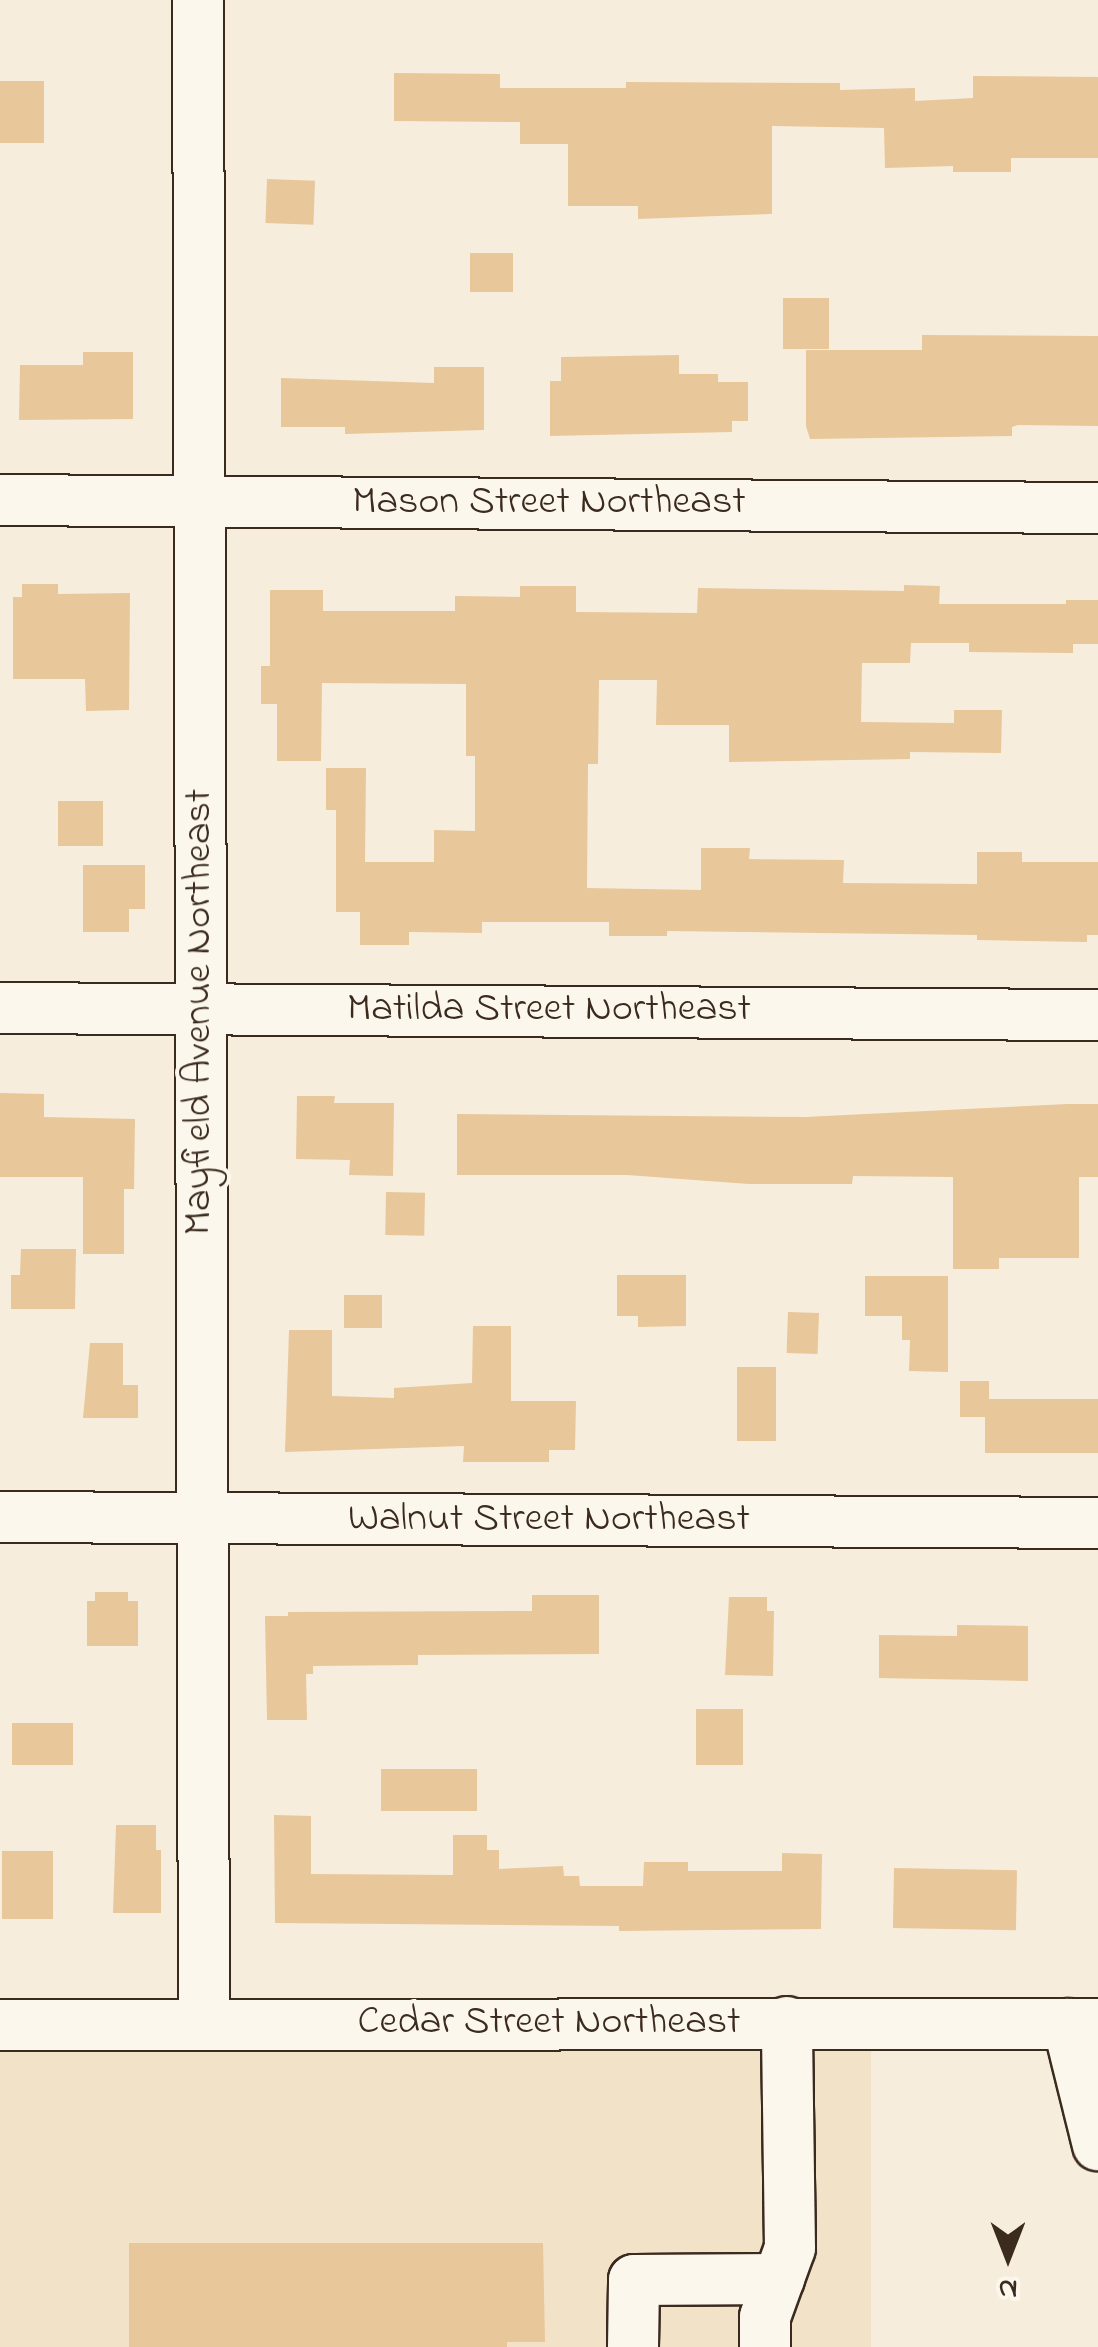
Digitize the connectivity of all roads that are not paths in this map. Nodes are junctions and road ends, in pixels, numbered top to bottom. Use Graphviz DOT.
graph roads {
  1 [pos="198,0"];
  2 [pos="0,500"];
  3 [pos="202,500"];
  4 [pos="1098,508"];
  5 [pos="198,1007"];
  6 [pos="0,1008"];
  7 [pos="1098,1015"];
  8 [pos="0,1518"];
  9 [pos="201,1518"];
  10 [pos="1098,1523"];
  11 [pos="787,2022"];
  12 [pos="204,2024"];
  13 [pos="1083,2024"];
  14 [pos="0,2025"];
  15 [pos="1098,2145"];
  16 [pos="778,2279"];
  17 [pos="634,2347"];
  18 [pos="765,2347"];
  1 -- 3 [label="street, Mayfield Avenue Northeast"];
  2 -- 3 [label="street, Mason Street Northeast"];
  3 -- 4 [label="street, Mason Street Northeast"];
  3 -- 5 [label="street, Mayfield Avenue Northeast"];
  5 -- 6 [label="street, Matilda Street Northeast"];
  5 -- 7 [label="street, Matilda Street Northeast"];
  5 -- 9 [label="street, Mayfield Avenue Northeast"];
  8 -- 9 [label="street, Walnut Street Northeast"];
  9 -- 10 [label="street, Walnut Street Northeast"];
  9 -- 12 [label="street, Mayfield Avenue Northeast"];
  11 -- 12 [label="street, Cedar Street Northeast"];
  11 -- 13 [label="street, Cedar Street Northeast"];
  11 -- 16 [label="street"];
  12 -- 14 [label="street, Cedar Street Northeast"];
  13 -- 15 [label="street"];
  16 -- 17 [label="street"];
  16 -- 18 [label="street"];
}
